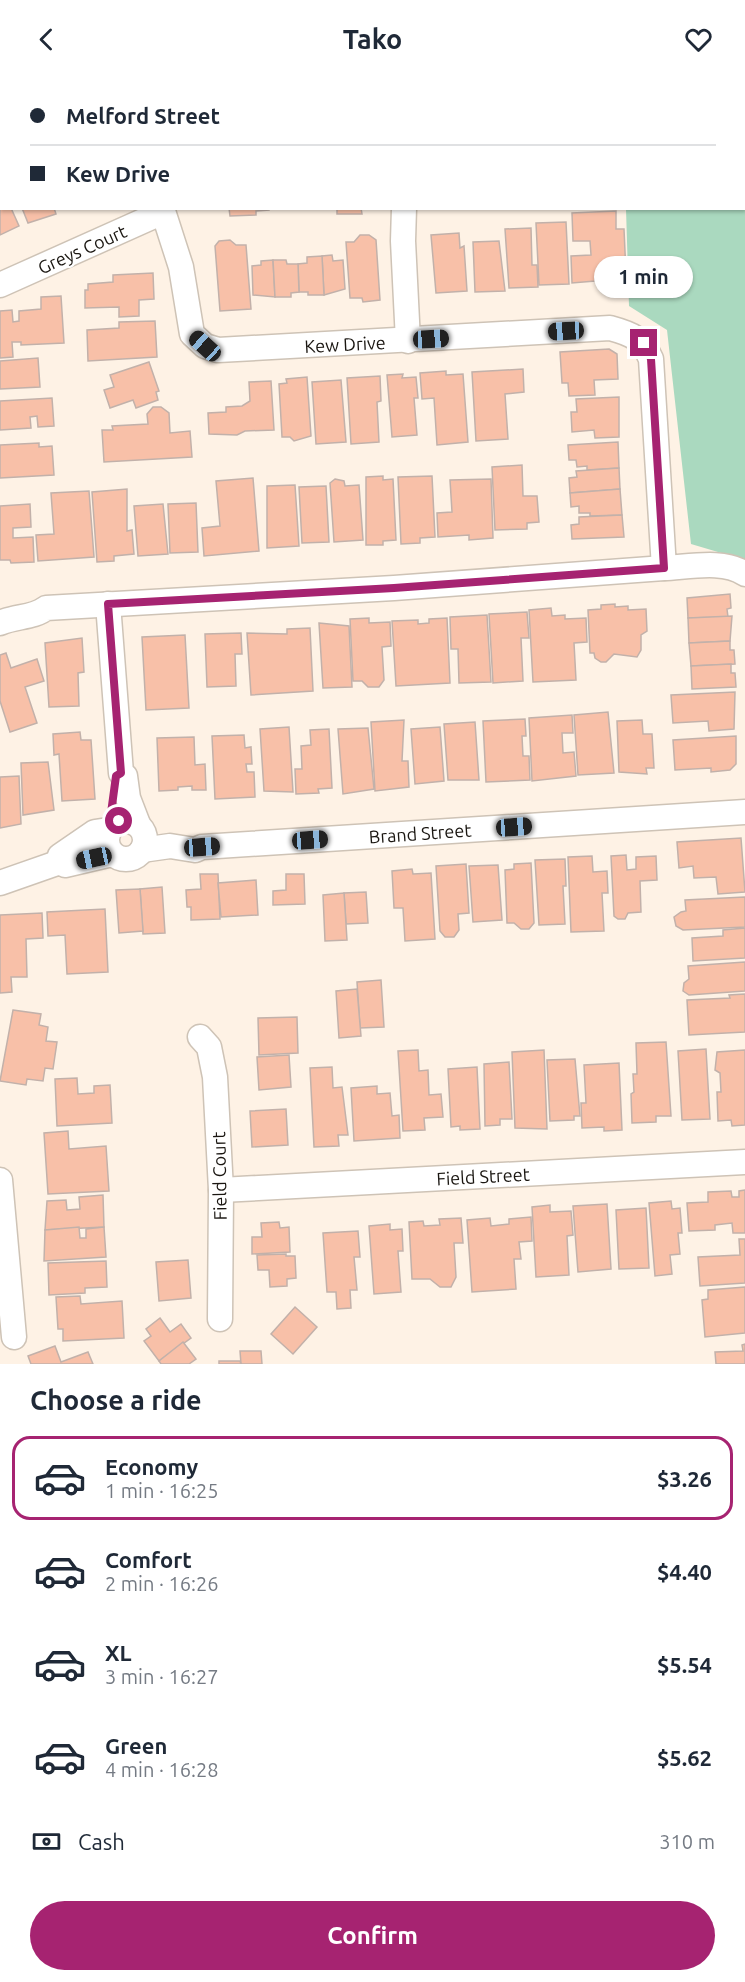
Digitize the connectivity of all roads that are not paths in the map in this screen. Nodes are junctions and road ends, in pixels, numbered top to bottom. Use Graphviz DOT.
graph roads {
  1 [pos="162,210"];
  2 [pos="404,210"];
  3 [pos="0,285"];
  4 [pos="408,340"];
  5 [pos="664,568"];
  6 [pos="745,574"];
  7 [pos="0,604"];
  8 [pos="108,604"];
  9 [pos="46,608"];
  10 [pos="0,623"];
  11 [pos="121,773"];
  12 [pos="745,812"];
  13 [pos="141,834"];
  14 [pos="111,836"];
  15 [pos="0,883"];
  16 [pos="200,1036"];
  17 [pos="745,1162"];
  18 [pos="0,1180"];
  19 [pos="221,1190"];
  20 [pos="220,1319"];
  21 [pos="14,1337"];
  1 -- 3 [label="street, Greys Court"];
  1 -- 4 [label="street, Kew Drive"];
  2 -- 4 [label="street"];
  4 -- 5 [label="street, Kew Drive"];
  5 -- 6 [label="street"];
  5 -- 8 [label="street"];
  7 -- 9 [label="street"];
  8 -- 9 [label="street"];
  8 -- 11 [label="street"];
  9 -- 10 [label="street"];
  11 -- 13 [label="street"];
  11 -- 14 [label="street"];
  12 -- 13 [label="street, Brand Street"];
  13 -- 14 [label="street"];
  13 -- 14 [label="street"];
  14 -- 15 [label="street"];
  16 -- 19 [label="street, Field Court"];
  17 -- 19 [label="street, Field Street"];
  18 -- 21 [label="street"];
  19 -- 20 [label="street, Field Court"];
}
